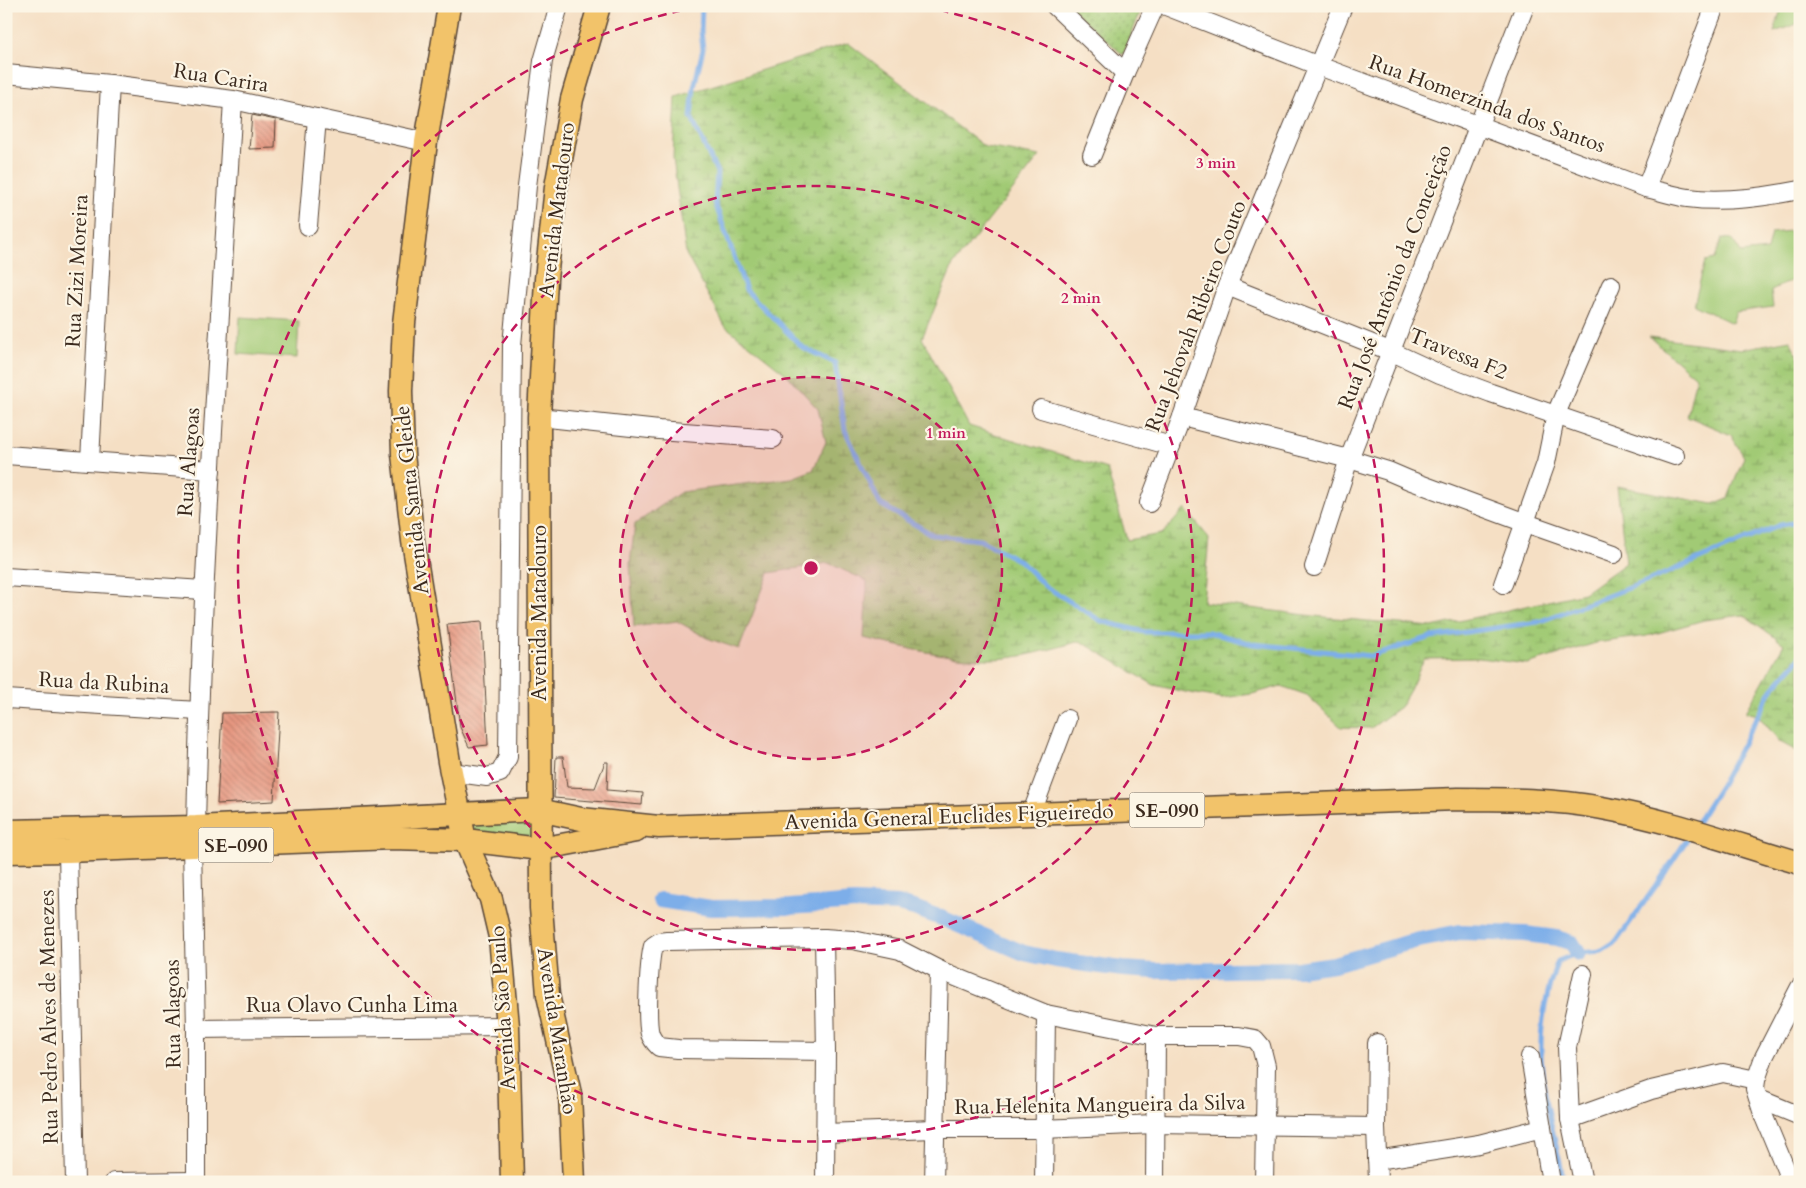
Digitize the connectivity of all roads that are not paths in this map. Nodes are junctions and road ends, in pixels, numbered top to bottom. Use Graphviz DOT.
graph roads {
  1 [pos="449,6"];
  2 [pos="559,6"];
  3 [pos="599,6"];
  4 [pos="1055,6"];
  5 [pos="1155,6"];
  6 [pos="1166,6"];
  7 [pos="1343,6"];
  8 [pos="1525,6"];
  9 [pos="1715,6"];
  10 [pos="1319,66"];
  11 [pos="1125,73"];
  12 [pos="6,74"];
  13 [pos="110,84"];
  14 [pos="233,100"];
  15 [pos="317,118"];
  16 [pos="1479,124"];
  17 [pos="426,142"];
  18 [pos="1092,155"];
  19 [pos="1646,188"];
  20 [pos="1800,190"];
  21 [pos="308,226"];
  22 [pos="1611,285"];
  23 [pos="1227,286"];
  24 [pos="1390,350"];
  25 [pos="1041,409"];
  26 [pos="1556,414"];
  27 [pos="539,417"];
  28 [pos="1182,417"];
  29 [pos="773,439"];
  30 [pos="1171,446"];
  31 [pos="6,455"];
  32 [pos="1675,456"];
  33 [pos="1349,459"];
  34 [pos="90,460"];
  35 [pos="211,470"];
  36 [pos="1149,502"];
  37 [pos="1524,522"];
  38 [pos="1614,554"];
  39 [pos="1314,568"];
  40 [pos="6,577"];
  41 [pos="1503,584"];
  42 [pos="203,590"];
  43 [pos="6,699"];
  44 [pos="198,711"];
  45 [pos="1067,719"];
  46 [pos="452,772"];
  47 [pos="539,810"];
  48 [pos="460,814"];
  49 [pos="1031,815"];
  50 [pos="659,827"];
  51 [pos="6,831"];
  52 [pos="194,837"];
  53 [pos="466,840"];
  54 [pos="540,849"];
  55 [pos="68,851"];
  56 [pos="6,852"];
  57 [pos="1800,863"];
  58 [pos="824,938"];
  59 [pos="939,970"];
  60 [pos="1583,974"];
  61 [pos="1800,987"];
  62 [pos="1046,1014"];
  63 [pos="508,1026"];
  64 [pos="196,1028"];
  65 [pos="1156,1036"];
  66 [pos="1378,1043"];
  67 [pos="826,1050"];
  68 [pos="1530,1057"];
  69 [pos="1756,1080"];
  70 [pos="1759,1099"];
  71 [pos="1800,1116"];
  72 [pos="1570,1119"];
  73 [pos="1154,1124"];
  74 [pos="1265,1126"];
  75 [pos="1376,1127"];
  76 [pos="1542,1128"];
  77 [pos="934,1129"];
  78 [pos="1044,1129"];
  79 [pos="825,1133"];
  80 [pos="1377,1160"];
  81 [pos="196,1181"];
  82 [pos="74,1182"];
  83 [pos="114,1182"];
  84 [pos="512,1182"];
  85 [pos="574,1182"];
  86 [pos="825,1182"];
  87 [pos="934,1182"];
  88 [pos="1044,1182"];
  89 [pos="1155,1182"];
  90 [pos="1264,1182"];
  91 [pos="1378,1182"];
  92 [pos="1551,1182"];
  93 [pos="1583,1182"];
  94 [pos="1791,1182"];
  1 -- 17 [label="main road, Avenida Santa Gleide"];
  2 -- 46 [label="street"];
  3 -- 27 [label="main road, Avenida Matadouro"];
  4 -- 11 [label="street"];
  5 -- 11 [label="street"];
  6 -- 10 [label="street, Rua Homerzinda dos Santos"];
  7 -- 10 [label="street, Rua Jehovah Ribeiro Couto"];
  8 -- 16 [label="street, Rua José Antônio da Conceição"];
  9 -- 19 [label="street"];
  10 -- 16 [label="street, Rua Homerzinda dos Santos"];
  10 -- 23 [label="street, Rua Jehovah Ribeiro Couto"];
  11 -- 18 [label="street"];
  12 -- 13 [label="street, Rua Carira"];
  13 -- 14 [label="street, Rua Carira"];
  13 -- 34 [label="street, Rua Zizi Moreira"];
  14 -- 15 [label="street, Rua Carira"];
  14 -- 35 [label="street, Rua Alagoas"];
  15 -- 17 [label="street, Rua Carira"];
  15 -- 21 [label="street"];
  16 -- 19 [label="street, Rua Homerzinda dos Santos"];
  16 -- 24 [label="street, Rua José Antônio da Conceição"];
  17 -- 46 [label="main road, Avenida Santa Gleide"];
  19 -- 20 [label="street, Rua Homerzinda dos Santos"];
  22 -- 26 [label="street"];
  23 -- 24 [label="street, Travessa F2"];
  23 -- 28 [label="street, Rua Jehovah Ribeiro Couto"];
  24 -- 26 [label="street, Travessa F2"];
  24 -- 33 [label="street, Rua José Antônio da Conceição"];
  25 -- 30 [label="street"];
  26 -- 32 [label="street, Travessa F2"];
  26 -- 37 [label="street"];
  27 -- 29 [label="street"];
  27 -- 47 [label="main road, Avenida Matadouro"];
  28 -- 30 [label="street, Rua Jehovah Ribeiro Couto"];
  28 -- 33 [label="street"];
  30 -- 36 [label="street, Rua Jehovah Ribeiro Couto"];
  31 -- 34 [label="street"];
  33 -- 37 [label="street"];
  33 -- 39 [label="street, Rua José Antônio da Conceição"];
  34 -- 35 [label="street"];
  35 -- 42 [label="street, Rua Alagoas"];
  37 -- 38 [label="street"];
  37 -- 41 [label="street"];
  40 -- 42 [label="street"];
  42 -- 44 [label="street, Rua Alagoas"];
  43 -- 44 [label="street, Rua da Rubina"];
  44 -- 52 [label="street, Rua Alagoas"];
  45 -- 49 [label="street"];
  46 -- 48 [label="main road, Avenida Santa Gleide"];
  47 -- 48 [label="main road, SE-090"];
  47 -- 50 [label="main road, Avenida General Euclides Figueiredo / SE-090"];
  47 -- 54 [label="main road, Avenida Matadouro"];
  48 -- 52 [label="main road, SE-090"];
  48 -- 53 [label="main road, Avenida São Paulo"];
  49 -- 50 [label="main road, Avenida General Euclides Figueiredo / SE-090"];
  49 -- 57 [label="main road, Avenida General Euclides Figueiredo / SE-090"];
  50 -- 54 [label="main road, Avenida General Euclides Figueiredo / SE-090"];
  51 -- 52 [label="main road, SE-090"];
  52 -- 53 [label="main road, SE-090"];
  52 -- 55 [label="main road, SE-090"];
  52 -- 64 [label="street, Rua Alagoas"];
  53 -- 54 [label="main road, SE-090"];
  53 -- 63 [label="main road, Avenida São Paulo"];
  54 -- 85 [label="main road, Avenida Maranhão"];
  55 -- 56 [label="main road, SE-090"];
  55 -- 82 [label="street, Rua Pedro Alves de Menezes"];
  58 -- 59 [label="street"];
  58 -- 67 [label="street"];
  58 -- 67 [label="street"];
  59 -- 62 [label="street"];
  59 -- 77 [label="street"];
  60 -- 72 [label="street"];
  61 -- 69 [label="street"];
  62 -- 65 [label="street"];
  62 -- 78 [label="street"];
  63 -- 64 [label="street, Rua Olavo Cunha Lima"];
  63 -- 84 [label="main road, Avenida São Paulo"];
  64 -- 81 [label="street, Rua Alagoas"];
  65 -- 73 [label="street"];
  65 -- 74 [label="street"];
  66 -- 75 [label="street"];
  67 -- 79 [label="street"];
  68 -- 76 [label="street"];
  69 -- 70 [label="street"];
  69 -- 72 [label="street"];
  70 -- 71 [label="street"];
  70 -- 94 [label="street"];
  72 -- 93 [label="street"];
  73 -- 74 [label="street, Rua Helenita Mangueira da Silva"];
  73 -- 78 [label="street, Rua Helenita Mangueira da Silva"];
  73 -- 89 [label="street"];
  74 -- 75 [label="street, Rua Helenita Mangueira da Silva"];
  74 -- 90 [label="street"];
  75 -- 80 [label="street"];
  76 -- 80 [label="street"];
  76 -- 92 [label="street"];
  77 -- 78 [label="street, Rua Helenita Mangueira da Silva"];
  77 -- 79 [label="street, Rua Helenita Mangueira da Silva"];
  77 -- 87 [label="street"];
  78 -- 88 [label="street"];
  79 -- 86 [label="street"];
  80 -- 91 [label="street"];
  81 -- 83 [label="street"];
}
